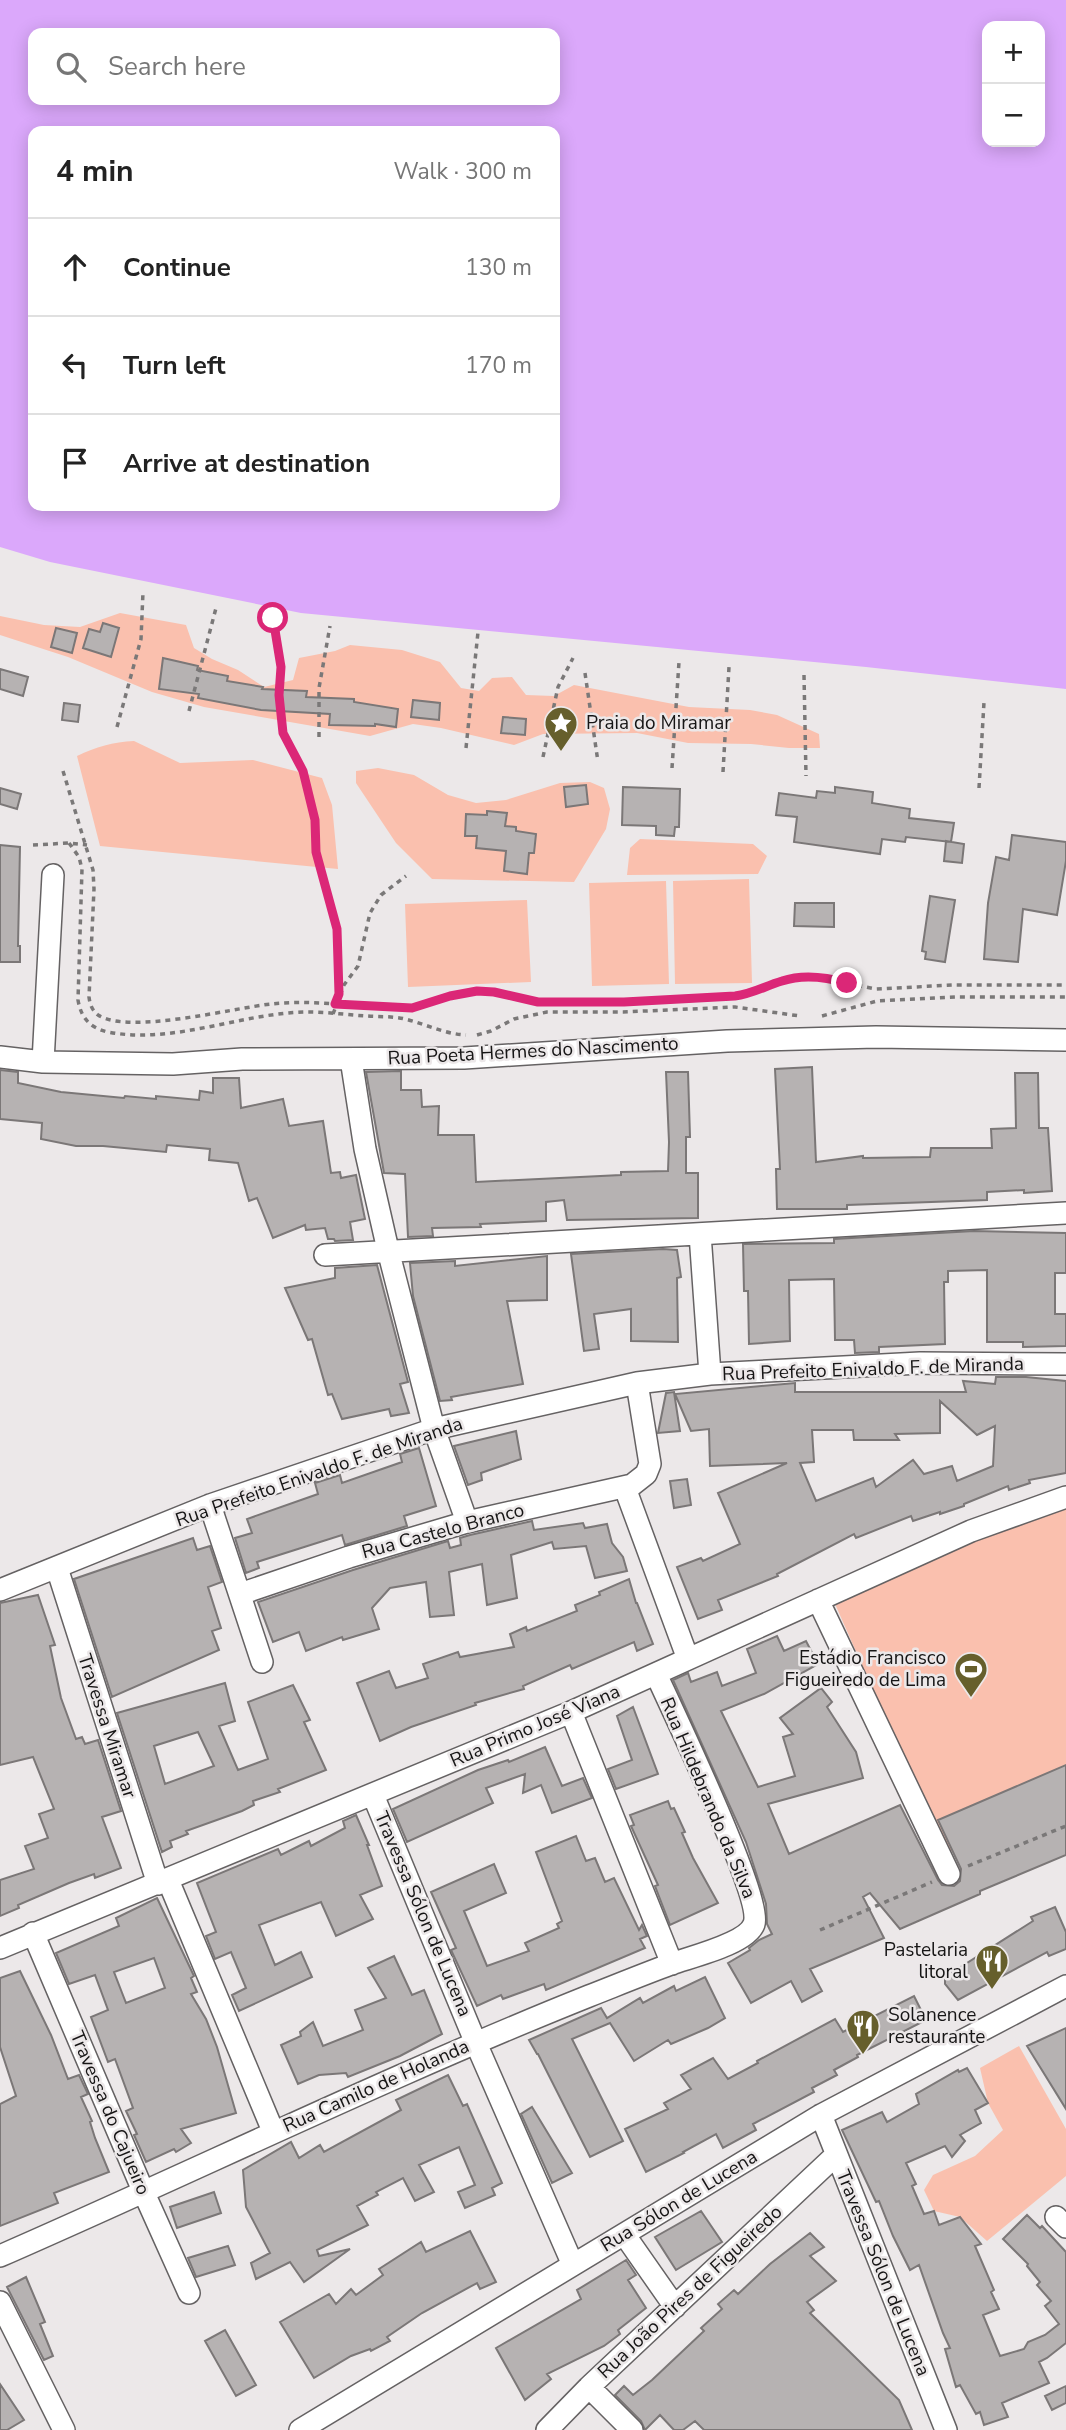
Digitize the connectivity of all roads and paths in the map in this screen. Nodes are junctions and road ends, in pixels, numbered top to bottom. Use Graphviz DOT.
graph roads {
  1 [pos="143,592"];
  2 [pos="216,608"];
  3 [pos="273,618"];
  4 [pos="330,626"];
  5 [pos="478,632"];
  6 [pos="573,658"];
  7 [pos="679,662"];
  8 [pos="729,667"];
  9 [pos="584,673"];
  10 [pos="804,675"];
  11 [pos="984,702"];
  12 [pos="189,711"];
  13 [pos="117,727"];
  14 [pos="319,737"];
  15 [pos="466,748"];
  16 [pos="543,757"];
  17 [pos="598,762"];
  18 [pos="671,768"];
  19 [pos="63,771"];
  20 [pos="723,772"];
  21 [pos="806,776"];
  22 [pos="979,788"];
  23 [pos="69,843"];
  24 [pos="33,845"];
  25 [pos="87,845"];
  26 [pos="53,875"];
  27 [pos="406,876"];
  28 [pos="1066,985"];
  29 [pos="339,994"];
  30 [pos="1066,997"];
  31 [pos="335,1004"];
  32 [pos="333,1014"];
  33 [pos="802,1017"];
  34 [pos="812,1017"];
  35 [pos="1066,1040"];
  36 [pos="0,1057"];
  37 [pos="351,1059"];
  38 [pos="43,1062"];
  39 [pos="1066,1213"];
  40 [pos="700,1234"];
  41 [pos="388,1250"];
  42 [pos="325,1255"];
  43 [pos="1066,1364"];
  44 [pos="710,1374"];
  45 [pos="638,1383"];
  46 [pos="434,1429"];
  47 [pos="625,1488"];
  48 [pos="1066,1497"];
  49 [pos="210,1505"];
  50 [pos="467,1522"];
  51 [pos="57,1568"];
  52 [pos="0,1590"];
  53 [pos="240,1594"];
  54 [pos="818,1600"];
  55 [pos="688,1659"];
  56 [pos="262,1662"];
  57 [pos="656,1674"];
  58 [pos="571,1712"];
  59 [pos="373,1795"];
  60 [pos="949,1874"];
  61 [pos="163,1882"];
  62 [pos="754,1924"];
  63 [pos="33,1933"];
  64 [pos="0,1948"];
  65 [pos="671,1964"];
  66 [pos="1066,1986"];
  67 [pos="475,2042"];
  68 [pos="821,2115"];
  69 [pos="273,2131"];
  70 [pos="836,2155"];
  71 [pos="144,2193"];
  72 [pos="624,2234"];
  73 [pos="0,2256"];
  74 [pos="573,2265"];
  75 [pos="189,2293"];
  76 [pos="0,2302"];
  77 [pos="675,2307"];
  78 [pos="589,2387"];
  79 [pos="64,2430"];
  80 [pos="300,2430"];
  81 [pos="547,2430"];
  82 [pos="632,2430"];
  83 [pos="946,2430"];
  1 -- 13 [label="path"];
  2 -- 12 [label="path"];
  3 -- 29 [label="path"];
  4 -- 14 [label="path"];
  5 -- 15 [label="path"];
  6 -- 16 [label="path"];
  7 -- 18 [label="path"];
  8 -- 20 [label="path"];
  9 -- 17 [label="path"];
  10 -- 21 [label="path"];
  11 -- 22 [label="path"];
  19 -- 25 [label="path"];
  23 -- 24 [label="path"];
  23 -- 25 [label="path"];
  23 -- 32 [label="path"];
  25 -- 31 [label="path"];
  26 -- 38 [label="street"];
  27 -- 29 [label="path"];
  28 -- 31 [label="path"];
  29 -- 31 [label="path"];
  30 -- 34 [label="path"];
  31 -- 32 [label="path"];
  32 -- 33 [label="path"];
  35 -- 37 [label="street, Rua Poeta Hermes do Nascimento"];
  36 -- 38 [label="street, Rua Poeta Hermes do Nascimento"];
  37 -- 38 [label="street, Rua Poeta Hermes do Nascimento"];
  37 -- 41 [label="street"];
  39 -- 40 [label="street"];
  40 -- 41 [label="street"];
  40 -- 44 [label="street"];
  41 -- 42 [label="street"];
  41 -- 46 [label="street"];
  43 -- 44 [label="street, Rua Prefeito Enivaldo F. de Miranda"];
  44 -- 45 [label="street, Rua Prefeito Enivaldo F. de Miranda"];
  45 -- 46 [label="street, Rua Prefeito Enivaldo F. de Miranda"];
  45 -- 47 [label="street, Rua Castelo Branco"];
  46 -- 49 [label="street, Rua Prefeito Enivaldo F. de Miranda"];
  46 -- 50 [label="street"];
  47 -- 50 [label="street, Rua Castelo Branco"];
  47 -- 55 [label="street"];
  48 -- 54 [label="street, Rua Primo José Viana"];
  49 -- 51 [label="street, Rua Prefeito Enivaldo F. de Miranda"];
  49 -- 53 [label="street"];
  50 -- 53 [label="street, Rua Castelo Branco"];
  51 -- 52 [label="street, Rua Prefeito Enivaldo F. de Miranda"];
  51 -- 61 [label="street, Travessa Miramar"];
  53 -- 56 [label="street"];
  54 -- 55 [label="street, Rua Primo José Viana"];
  54 -- 60 [label="street"];
  55 -- 57 [label="street, Rua Primo José Viana"];
  57 -- 58 [label="street, Rua Primo José Viana"];
  57 -- 62 [label="street, Rua Hildebrando da Silva"];
  58 -- 59 [label="street, Rua Primo José Viana"];
  58 -- 65 [label="street"];
  59 -- 61 [label="street, Rua Primo José Viana"];
  59 -- 67 [label="street, Travessa Sólon de Lucena"];
  61 -- 63 [label="street, Rua Primo José Viana"];
  61 -- 69 [label="street, Travessa Miramar"];
  62 -- 65 [label="street, Rua Camilo de Holanda"];
  63 -- 64 [label="street, Rua Primo José Viana"];
  63 -- 71 [label="street, Travessa do Cajueiro"];
  65 -- 67 [label="street, Rua Camilo de Holanda"];
  66 -- 68 [label="street, Rua Sólon de Lucena"];
  67 -- 69 [label="street, Rua Camilo de Holanda"];
  67 -- 74 [label="street, Travessa Sólon de Lucena"];
  68 -- 70 [label="street, Travessa Sólon de Lucena"];
  68 -- 72 [label="street, Rua Sólon de Lucena"];
  69 -- 71 [label="street, Rua Camilo de Holanda"];
  70 -- 77 [label="street, Rua João Pires de Figueiredo"];
  70 -- 83 [label="street, Travessa Sólon de Lucena"];
  71 -- 73 [label="street, Rua Camilo de Holanda"];
  71 -- 75 [label="street, Travessa do Cajueiro"];
  72 -- 74 [label="street, Rua Sólon de Lucena"];
  72 -- 77 [label="street"];
  74 -- 80 [label="street, Rua Sólon de Lucena"];
  76 -- 79 [label="street"];
  77 -- 78 [label="street, Rua João Pires de Figueiredo"];
  78 -- 81 [label="street, Rua João Pires de Figueiredo"];
  78 -- 82 [label="street"];
}
